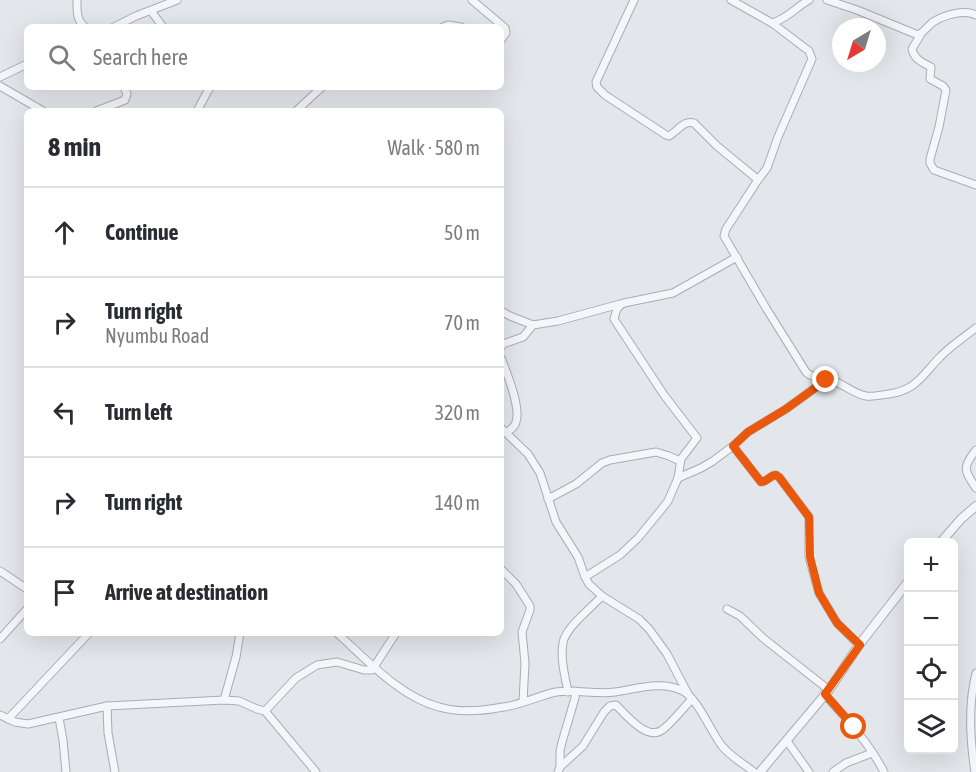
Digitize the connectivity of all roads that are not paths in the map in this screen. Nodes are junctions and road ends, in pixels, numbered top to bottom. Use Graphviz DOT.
graph roads {
  1 [pos="77,0"];
  2 [pos="177,0"];
  3 [pos="472,0"];
  4 [pos="634,0"];
  5 [pos="732,0"];
  6 [pos="809,0"];
  7 [pos="827,0"];
  8 [pos="151,11"];
  9 [pos="976,15"];
  10 [pos="772,23"];
  11 [pos="82,24"];
  12 [pos="120,24"];
  13 [pos="161,24"];
  14 [pos="500,24"];
  15 [pos="921,34"];
  16 [pos="24,65"];
  17 [pos="0,76"];
  18 [pos="0,86"];
  19 [pos="125,90"];
  20 [pos="208,90"];
  21 [pos="318,90"];
  22 [pos="38,108"];
  23 [pos="104,108"];
  24 [pos="199,108"];
  25 [pos="299,108"];
  26 [pos="757,181"];
  27 [pos="976,185"];
  28 [pos="737,257"];
  29 [pos="620,304"];
  30 [pos="606,308"];
  31 [pos="504,313"];
  32 [pos="614,319"];
  33 [pos="533,325"];
  34 [pos="976,328"];
  35 [pos="504,344"];
  36 [pos="504,365"];
  37 [pos="826,380"];
  38 [pos="504,430"];
  39 [pos="733,446"];
  40 [pos="976,450"];
  41 [pos="680,461"];
  42 [pos="678,478"];
  43 [pos="976,488"];
  44 [pos="548,499"];
  45 [pos="976,506"];
  46 [pos="945,538"];
  47 [pos="0,571"];
  48 [pos="504,572"];
  49 [pos="585,577"];
  50 [pos="24,587"];
  51 [pos="904,588"];
  52 [pos="602,596"];
  53 [pos="727,609"];
  54 [pos="24,612"];
  55 [pos="86,636"];
  56 [pos="240,636"];
  57 [pos="340,636"];
  58 [pos="394,636"];
  59 [pos="0,639"];
  60 [pos="860,645"];
  61 [pos="375,667"];
  62 [pos="976,673"];
  63 [pos="572,692"];
  64 [pos="827,692"];
  65 [pos="690,697"];
  66 [pos="224,700"];
  67 [pos="523,702"];
  68 [pos="107,706"];
  69 [pos="265,711"];
  70 [pos="0,715"];
  71 [pos="59,718"];
  72 [pos="8,719"];
  73 [pos="787,741"];
  74 [pos="872,753"];
  75 [pos="559,769"];
  76 [pos="66,772"];
  77 [pos="115,772"];
  78 [pos="316,772"];
  79 [pos="754,772"];
  80 [pos="760,772"];
  81 [pos="809,772"];
  82 [pos="833,772"];
  83 [pos="884,772"];
  84 [pos="975,772"];
  1 -- 11 [label="street"];
  2 -- 8 [label="street"];
  3 -- 14 [label="street"];
  4 -- 26 [label="street"];
  5 -- 10 [label="street"];
  6 -- 10 [label="street"];
  7 -- 15 [label="street"];
  8 -- 12 [label="street"];
  8 -- 13 [label="street"];
  9 -- 15 [label="street"];
  10 -- 26 [label="street"];
  15 -- 27 [label="street"];
  16 -- 17 [label="street"];
  18 -- 22 [label="street"];
  19 -- 23 [label="street"];
  20 -- 24 [label="street"];
  21 -- 25 [label="street"];
  26 -- 28 [label="street"];
  28 -- 29 [label="street"];
  28 -- 37 [label="street"];
  29 -- 30 [label="street"];
  29 -- 32 [label="street"];
  30 -- 32 [label="street"];
  30 -- 33 [label="street"];
  31 -- 33 [label="street"];
  32 -- 41 [label="street"];
  33 -- 35 [label="street"];
  34 -- 37 [label="street"];
  36 -- 38 [label="street"];
  37 -- 39 [label="street"];
  38 -- 44 [label="street"];
  39 -- 42 [label="street"];
  39 -- 60 [label="street"];
  40 -- 43 [label="street"];
  41 -- 42 [label="street"];
  41 -- 44 [label="street"];
  42 -- 49 [label="street"];
  44 -- 49 [label="street"];
  45 -- 46 [label="street"];
  47 -- 50 [label="street"];
  48 -- 67 [label="street"];
  49 -- 52 [label="street"];
  51 -- 60 [label="street"];
  52 -- 63 [label="street"];
  52 -- 65 [label="street"];
  53 -- 64 [label="street"];
  54 -- 59 [label="street"];
  55 -- 72 [label="street"];
  56 -- 66 [label="street"];
  57 -- 61 [label="street"];
  58 -- 61 [label="street"];
  60 -- 64 [label="street"];
  61 -- 67 [label="street"];
  61 -- 69 [label="street"];
  62 -- 84 [label="street"];
  63 -- 65 [label="street"];
  63 -- 67 [label="street"];
  63 -- 75 [label="street"];
  64 -- 73 [label="street"];
  64 -- 74 [label="street"];
  65 -- 75 [label="street"];
  65 -- 79 [label="street"];
  66 -- 68 [label="street"];
  66 -- 69 [label="street"];
  68 -- 71 [label="street"];
  68 -- 77 [label="street"];
  69 -- 78 [label="street"];
  70 -- 72 [label="street"];
  71 -- 72 [label="street"];
  71 -- 76 [label="street"];
  73 -- 80 [label="street"];
  73 -- 81 [label="street"];
  74 -- 82 [label="street"];
  74 -- 83 [label="street"];
}
